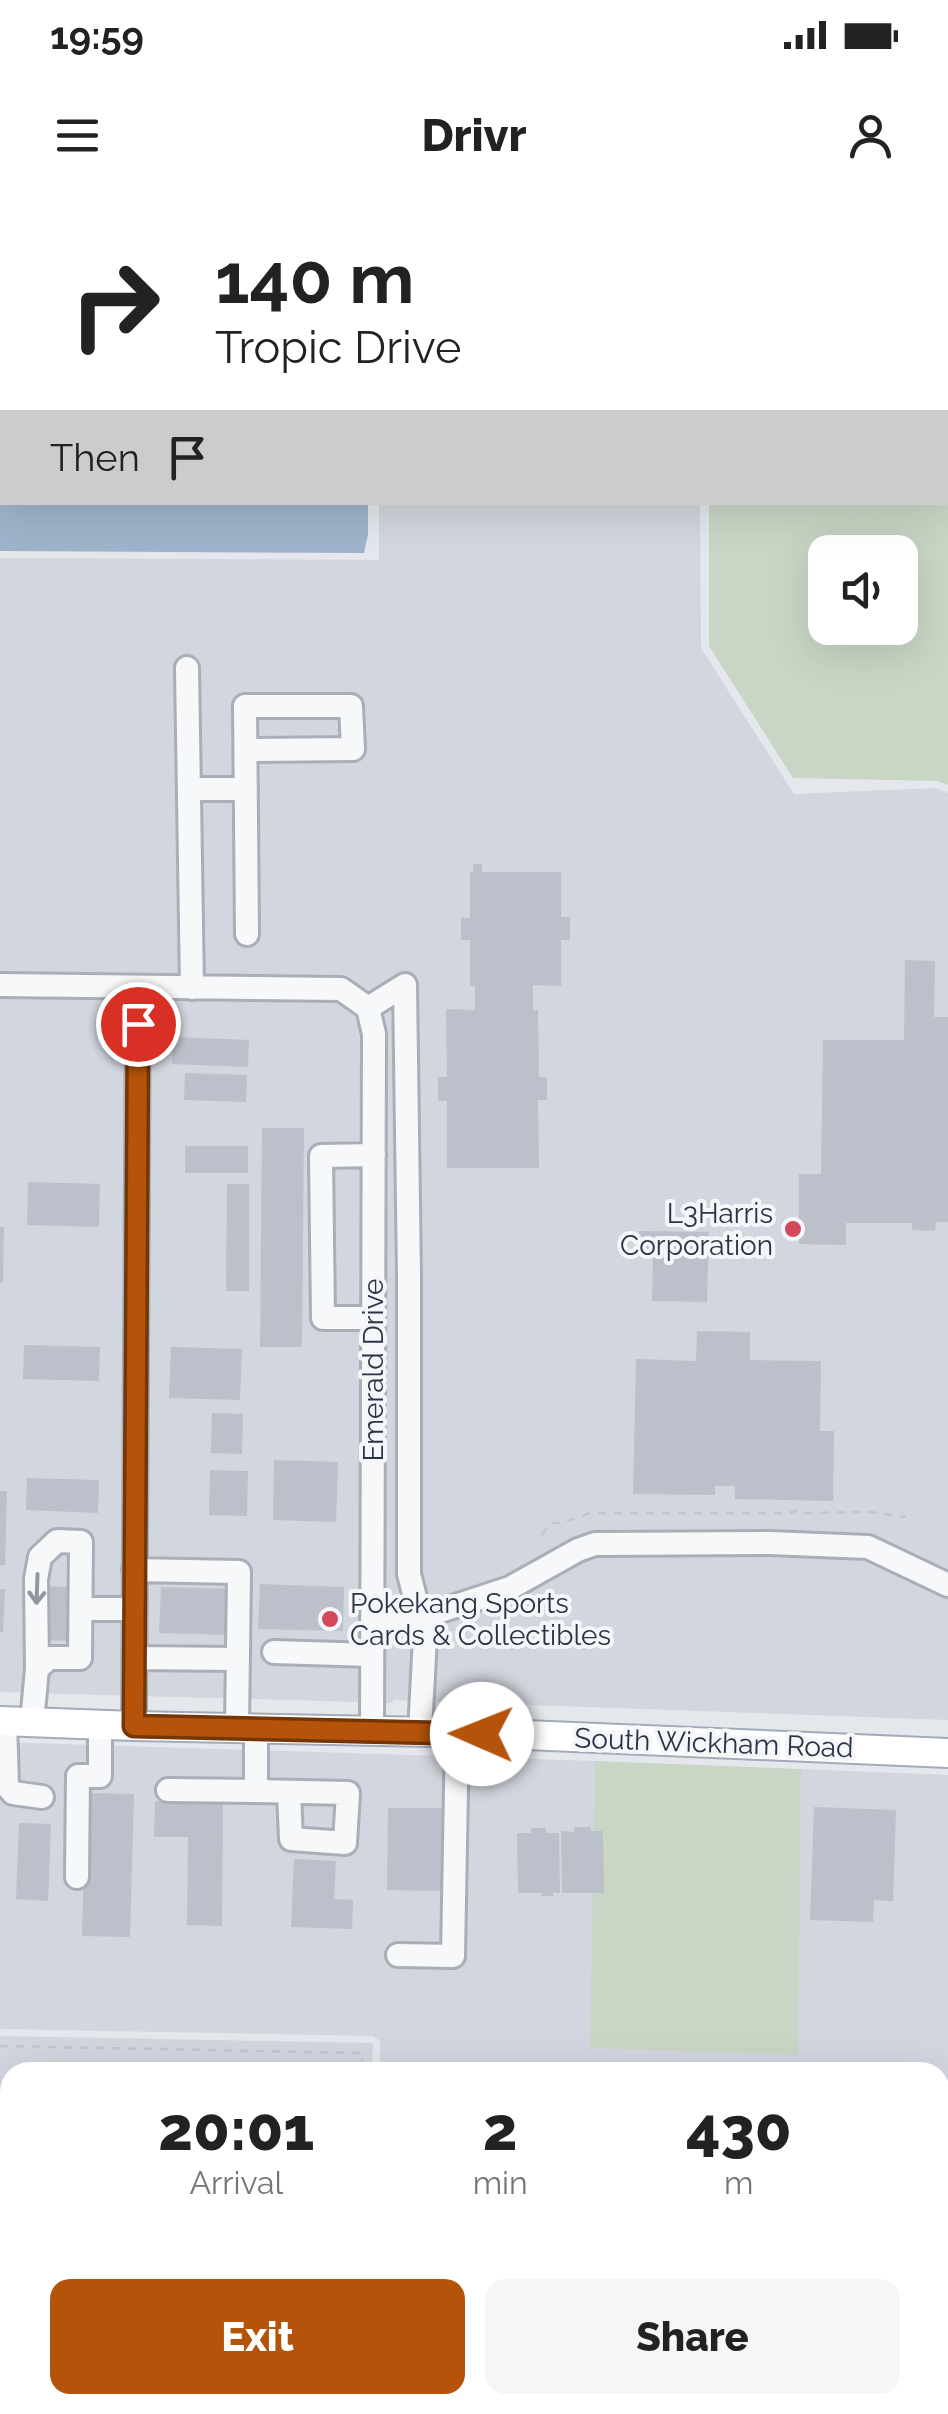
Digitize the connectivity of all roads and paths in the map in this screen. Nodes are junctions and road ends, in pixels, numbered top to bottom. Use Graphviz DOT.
graph roads {
  1 [pos="187,668"];
  2 [pos="246,750"];
  3 [pos="189,789"];
  4 [pos="246,789"];
  5 [pos="247,934"];
  6 [pos="0,984"];
  7 [pos="138,987"];
  8 [pos="192,988"];
  9 [pos="368,1008"];
  10 [pos="374,1155"];
  11 [pos="408,1222"];
  12 [pos="374,1223"];
  13 [pos="373,1318"];
  14 [pos="906,1516"];
  15 [pos="542,1534"];
  16 [pos="134,1570"];
  17 [pos="948,1585"];
  18 [pos="80,1609"];
  19 [pos="134,1609"];
  20 [pos="372,1618"];
  21 [pos="419,1618"];
  22 [pos="274,1652"];
  23 [pos="372,1655"];
  24 [pos="134,1658"];
  25 [pos="238,1659"];
  26 [pos="37,1669"];
  27 [pos="12,1722"];
  28 [pos="100,1725"];
  29 [pos="134,1726"];
  30 [pos="246,1729"];
  31 [pos="372,1732"];
  32 [pos="420,1732"];
  33 [pos="457,1733"];
  34 [pos="948,1753"];
  35 [pos="168,1790"];
  36 [pos="256,1791"];
  37 [pos="290,1792"];
  38 [pos="42,1797"];
  39 [pos="78,1877"];
  40 [pos="398,1956"];
  41 [pos="0,2046"];
  42 [pos="362,2062"];
  1 -- 3 [label="street"];
  2 -- 2 [label="street"];
  2 -- 4 [label="street"];
  3 -- 4 [label="street"];
  3 -- 8 [label="street"];
  4 -- 5 [label="street"];
  6 -- 7 [label="street"];
  7 -- 8 [label="street"];
  7 -- 16 [label="street"];
  8 -- 9 [label="street"];
  9 -- 10 [label="street, Emerald Drive"];
  9 -- 11 [label="street"];
  10 -- 12 [label="street, Emerald Drive"];
  10 -- 13 [label="street"];
  11 -- 12 [label="street"];
  11 -- 21 [label="street"];
  12 -- 13 [label="street, Emerald Drive"];
  13 -- 20 [label="street, Emerald Drive"];
  14 -- 15 [label="path"];
  16 -- 19 [label="street"];
  16 -- 25 [label="street"];
  17 -- 21 [label="street"];
  18 -- 19 [label="street"];
  18 -- 26 [label="street"];
  18 -- 26 [label="street, one-way"];
  19 -- 24 [label="street"];
  20 -- 21 [label="street"];
  20 -- 23 [label="street, Emerald Drive"];
  21 -- 32 [label="street"];
  22 -- 23 [label="street"];
  23 -- 31 [label="street, Emerald Drive"];
  24 -- 25 [label="street"];
  24 -- 29 [label="street"];
  25 -- 30 [label="street"];
  26 -- 27 [label="street"];
  27 -- 28 [label="main road, South Wickham Road"];
  27 -- 38 [label="street"];
  28 -- 29 [label="main road, South Wickham Road"];
  28 -- 39 [label="street"];
  29 -- 30 [label="main road, South Wickham Road"];
  30 -- 31 [label="main road, South Wickham Road"];
  30 -- 36 [label="street"];
  31 -- 32 [label="main road, South Wickham Road"];
  32 -- 33 [label="main road, South Wickham Road"];
  33 -- 34 [label="main road, South Wickham Road"];
  33 -- 40 [label="street"];
  35 -- 36 [label="street"];
  36 -- 37 [label="street"];
  41 -- 42 [label="path"];
}
